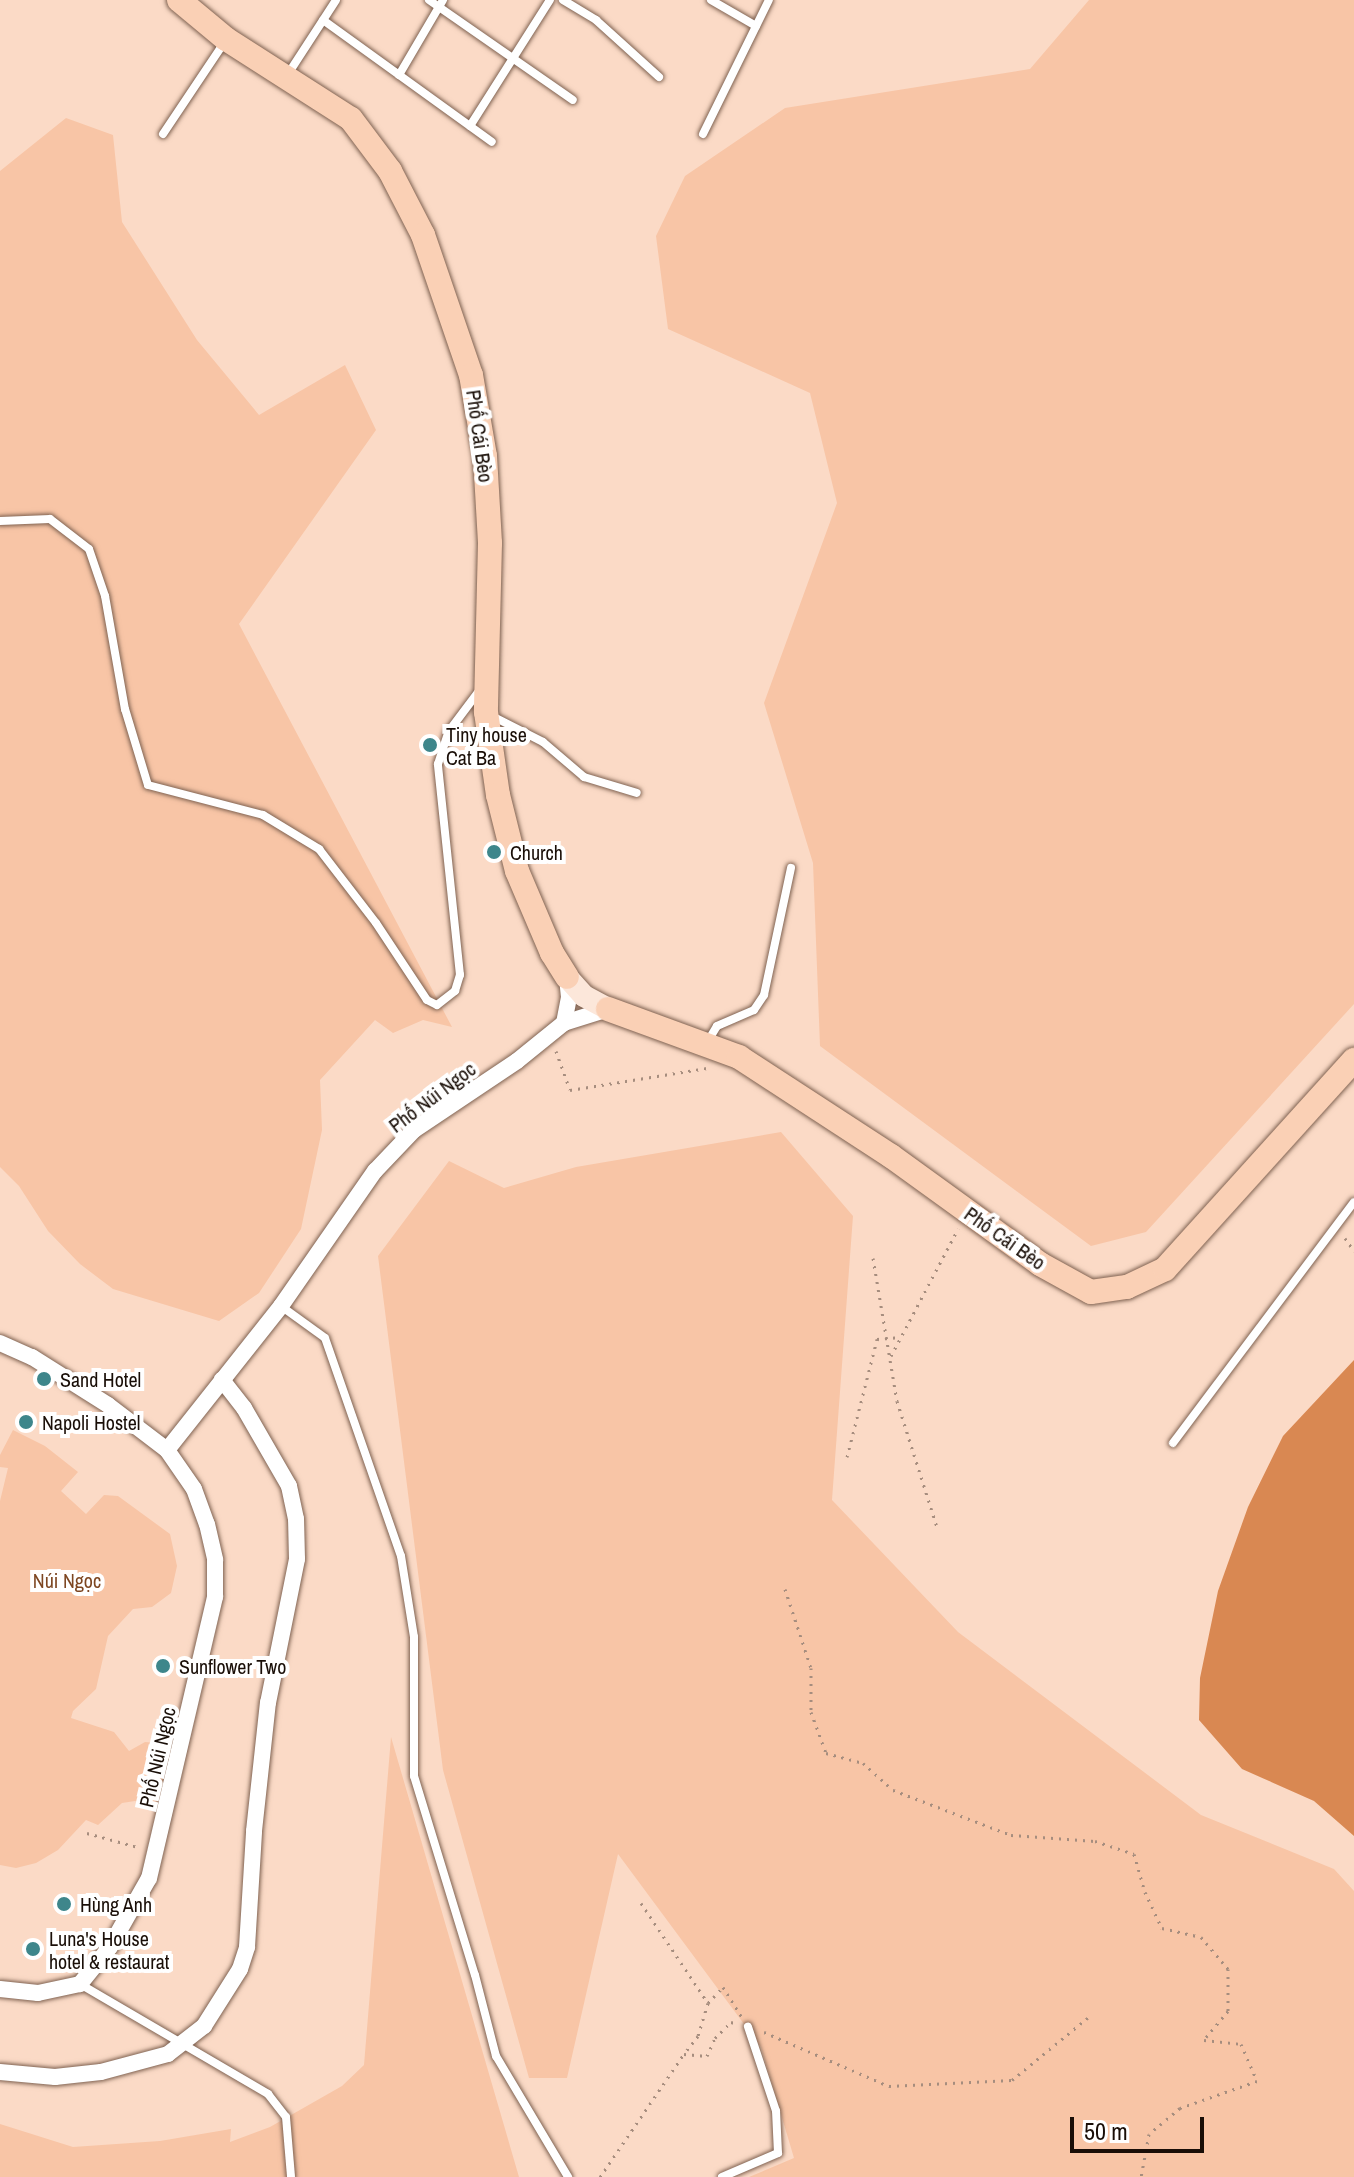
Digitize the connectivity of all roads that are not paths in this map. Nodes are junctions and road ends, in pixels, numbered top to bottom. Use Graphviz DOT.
graph roads {
  1 [pos="179,0"];
  2 [pos="336,0"];
  3 [pos="429,0"];
  4 [pos="550,0"];
  5 [pos="563,0"];
  6 [pos="711,0"];
  7 [pos="769,0"];
  8 [pos="441,4"];
  9 [pos="323,20"];
  10 [pos="756,26"];
  11 [pos="226,39"];
  12 [pos="513,59"];
  13 [pos="287,75"];
  14 [pos="399,75"];
  15 [pos="659,77"];
  16 [pos="573,100"];
  17 [pos="470,126"];
  18 [pos="163,134"];
  19 [pos="703,134"];
  20 [pos="492,142"];
  21 [pos="0,521"];
  22 [pos="486,682"];
  23 [pos="486,712"];
  24 [pos="637,793"];
  25 [pos="791,868"];
  26 [pos="567,977"];
  27 [pos="608,1009"];
  28 [pos="557,1028"];
  29 [pos="706,1045"];
  30 [pos="1354,1060"];
  31 [pos="1354,1202"];
  32 [pos="281,1306"];
  33 [pos="0,1343"];
  34 [pos="222,1380"];
  35 [pos="1173,1443"];
  36 [pos="167,1450"];
  37 [pos="80,1984"];
  38 [pos="0,1989"];
  39 [pos="748,2027"];
  40 [pos="185,2044"];
  41 [pos="0,2072"];
  42 [pos="291,2177"];
  43 [pos="568,2177"];
  44 [pos="722,2177"];
  1 -- 11 [label="main road, Phố Cái Bèo"];
  2 -- 9 [label="lane"];
  3 -- 8 [label="lane"];
  4 -- 12 [label="lane"];
  5 -- 15 [label="lane"];
  6 -- 10 [label="lane"];
  7 -- 10 [label="lane"];
  8 -- 12 [label="lane"];
  8 -- 14 [label="lane"];
  9 -- 13 [label="lane"];
  9 -- 14 [label="lane"];
  10 -- 19 [label="lane"];
  11 -- 13 [label="main road, Phố Cái Bèo"];
  11 -- 18 [label="lane"];
  12 -- 16 [label="lane"];
  12 -- 17 [label="lane"];
  13 -- 22 [label="main road, Phố Cái Bèo"];
  14 -- 17 [label="lane"];
  17 -- 20 [label="lane"];
  21 -- 22 [label="lane"];
  22 -- 23 [label="main road, Phố Cái Bèo"];
  23 -- 24 [label="lane"];
  23 -- 26 [label="main road, Phố Cái Bèo"];
  25 -- 29 [label="lane"];
  26 -- 27 [label="main road, Phố Cái Bèo"];
  26 -- 28 [label="street"];
  27 -- 28 [label="street"];
  27 -- 29 [label="main road, Phố Cái Bèo"];
  28 -- 32 [label="street, Phố Núi Ngọc"];
  29 -- 30 [label="main road, Phố Cái Bèo"];
  31 -- 35 [label="lane"];
  32 -- 34 [label="street, Phố Núi Ngọc"];
  32 -- 43 [label="lane"];
  33 -- 36 [label="street, Phố Núi Ngọc"];
  34 -- 36 [label="street, Phố Núi Ngọc"];
  34 -- 40 [label="street"];
  36 -- 37 [label="street, Phố Núi Ngọc"];
  37 -- 38 [label="street"];
  37 -- 40 [label="lane"];
  39 -- 44 [label="lane"];
  40 -- 41 [label="street"];
  40 -- 42 [label="lane"];
}
